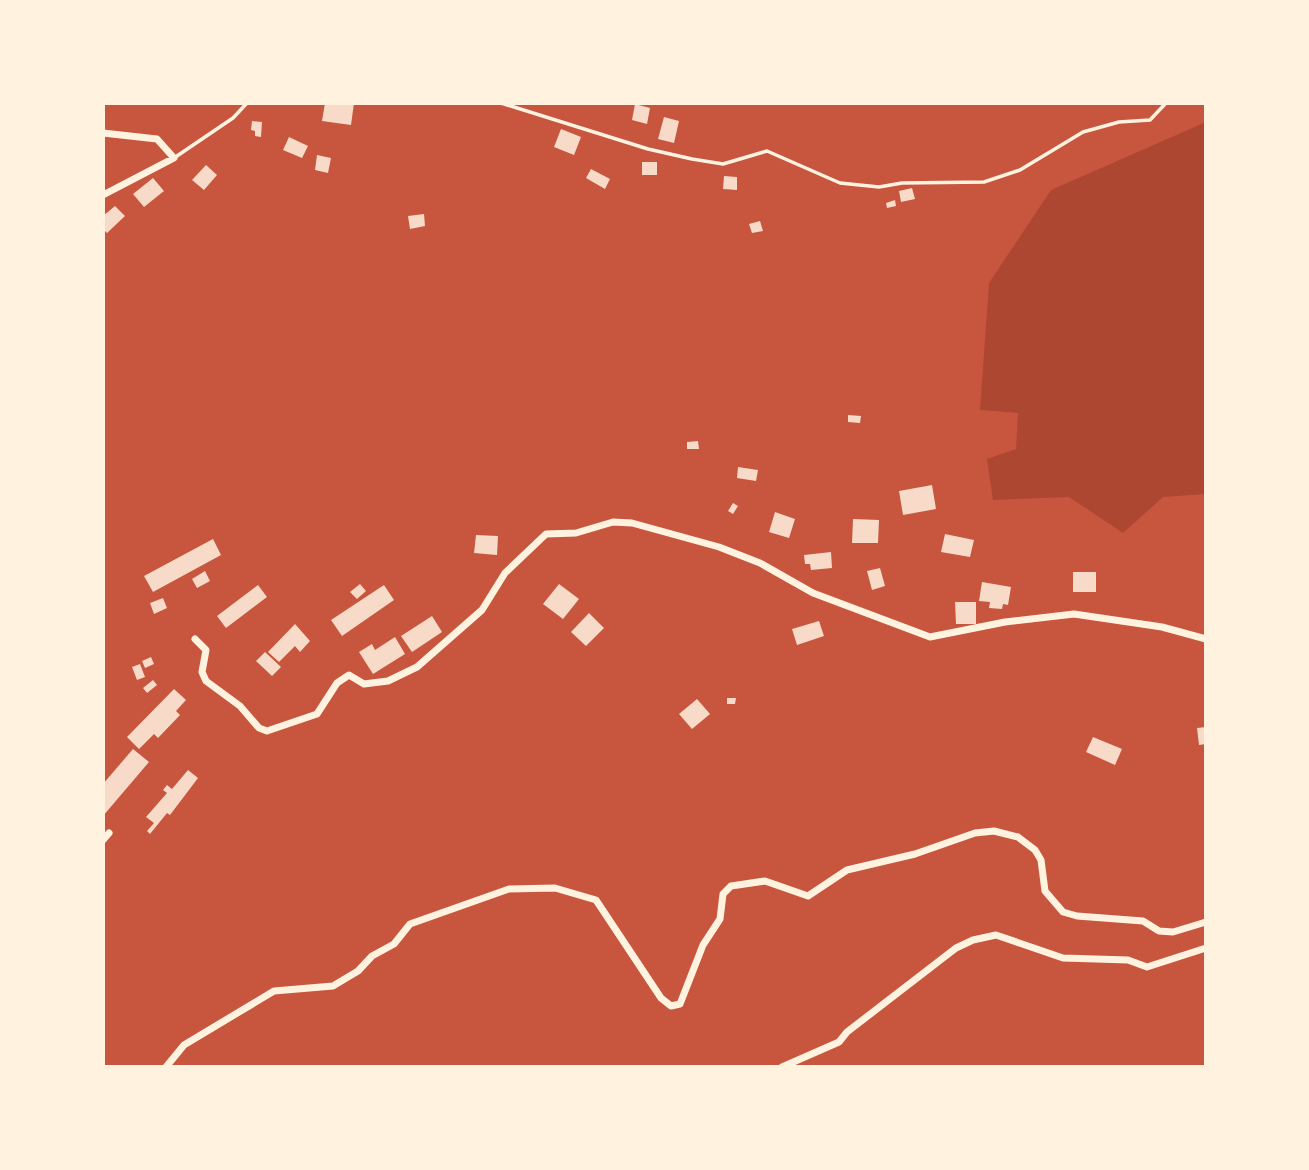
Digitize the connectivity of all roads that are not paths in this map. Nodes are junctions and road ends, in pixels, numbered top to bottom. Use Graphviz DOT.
graph roads {
  1 [pos="247,103"];
  2 [pos="501,103"];
  3 [pos="1166,103"];
  4 [pos="103,133"];
  5 [pos="174,158"];
  6 [pos="103,195"];
  7 [pos="195,639"];
  8 [pos="1206,639"];
  9 [pos="1206,922"];
  10 [pos="1206,948"];
  11 [pos="166,1067"];
  12 [pos="782,1067"];
  1 -- 5 [label="lane"];
  2 -- 3 [label="lane"];
  4 -- 5 [label="street"];
  5 -- 6 [label="street"];
  7 -- 8 [label="street"];
  9 -- 11 [label="street"];
  10 -- 12 [label="street"];
}
